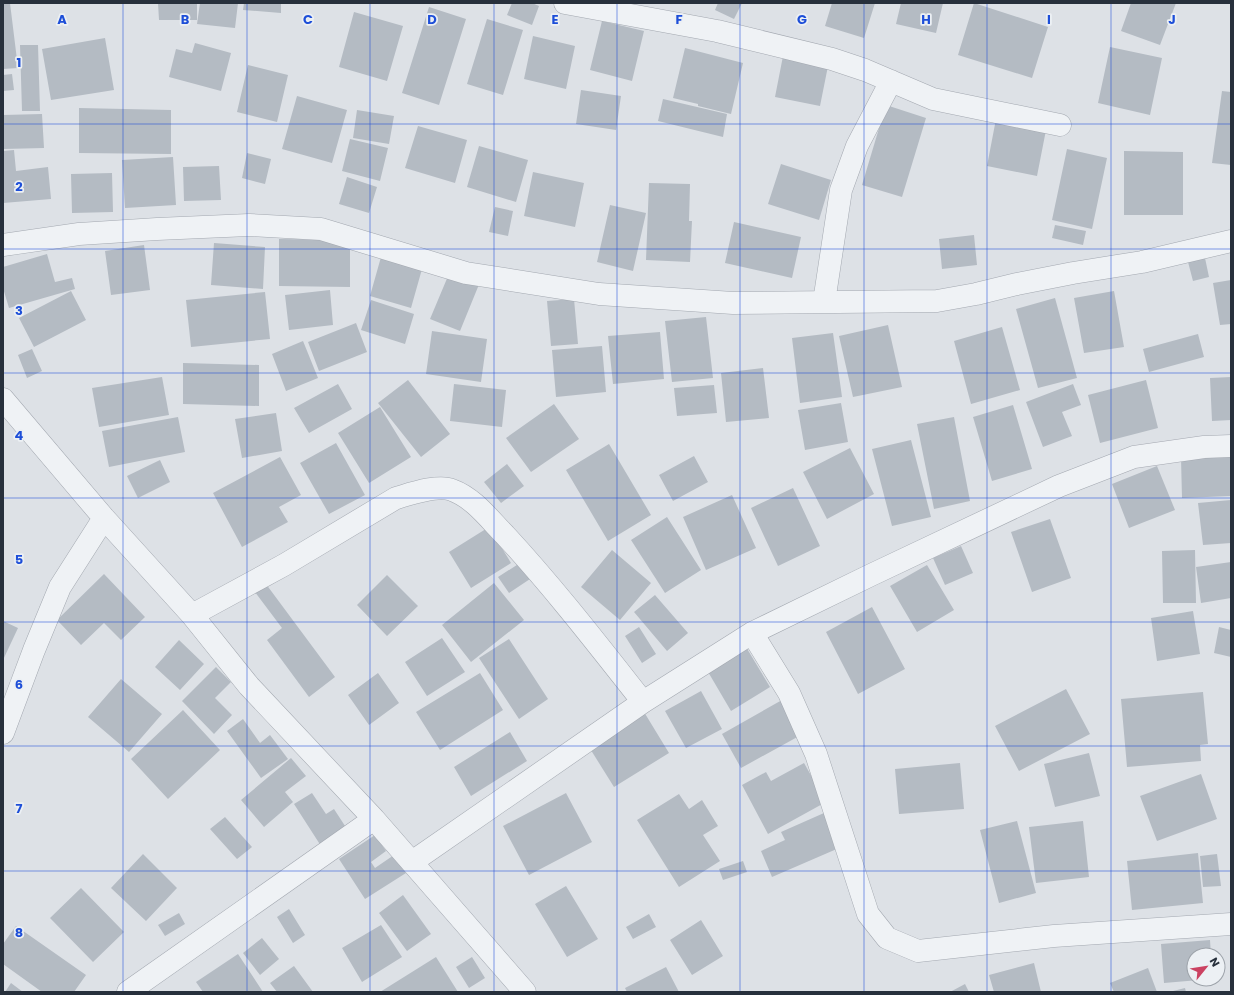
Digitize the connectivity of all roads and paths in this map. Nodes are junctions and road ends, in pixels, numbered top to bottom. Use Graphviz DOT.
graph roads {
  1 [pos="565,3"];
  2 [pos="891,81"];
  3 [pos="1060,125"];
  4 [pos="1231,241"];
  5 [pos="3,245"];
  6 [pos="824,302"];
  7 [pos="3,399"];
  8 [pos="1231,446"];
  9 [pos="104,518"];
  10 [pos="192,615"];
  11 [pos="752,632"];
  12 [pos="643,702"];
  13 [pos="3,732"];
  14 [pos="374,819"];
  15 [pos="412,862"];
  16 [pos="1231,924"];
  17 [pos="128,992"];
  18 [pos="525,992"];
  1 -- 2 [label="street"];
  2 -- 3 [label="street"];
  2 -- 6 [label="street"];
  4 -- 6 [label="street"];
  5 -- 6 [label="street"];
  7 -- 9 [label="street"];
  8 -- 11 [label="street"];
  9 -- 10 [label="street"];
  9 -- 13 [label="street"];
  10 -- 12 [label="street"];
  10 -- 14 [label="street"];
  11 -- 12 [label="street"];
  11 -- 16 [label="street"];
  12 -- 15 [label="street"];
  14 -- 15 [label="street"];
  14 -- 17 [label="street"];
  15 -- 18 [label="street"];
}
